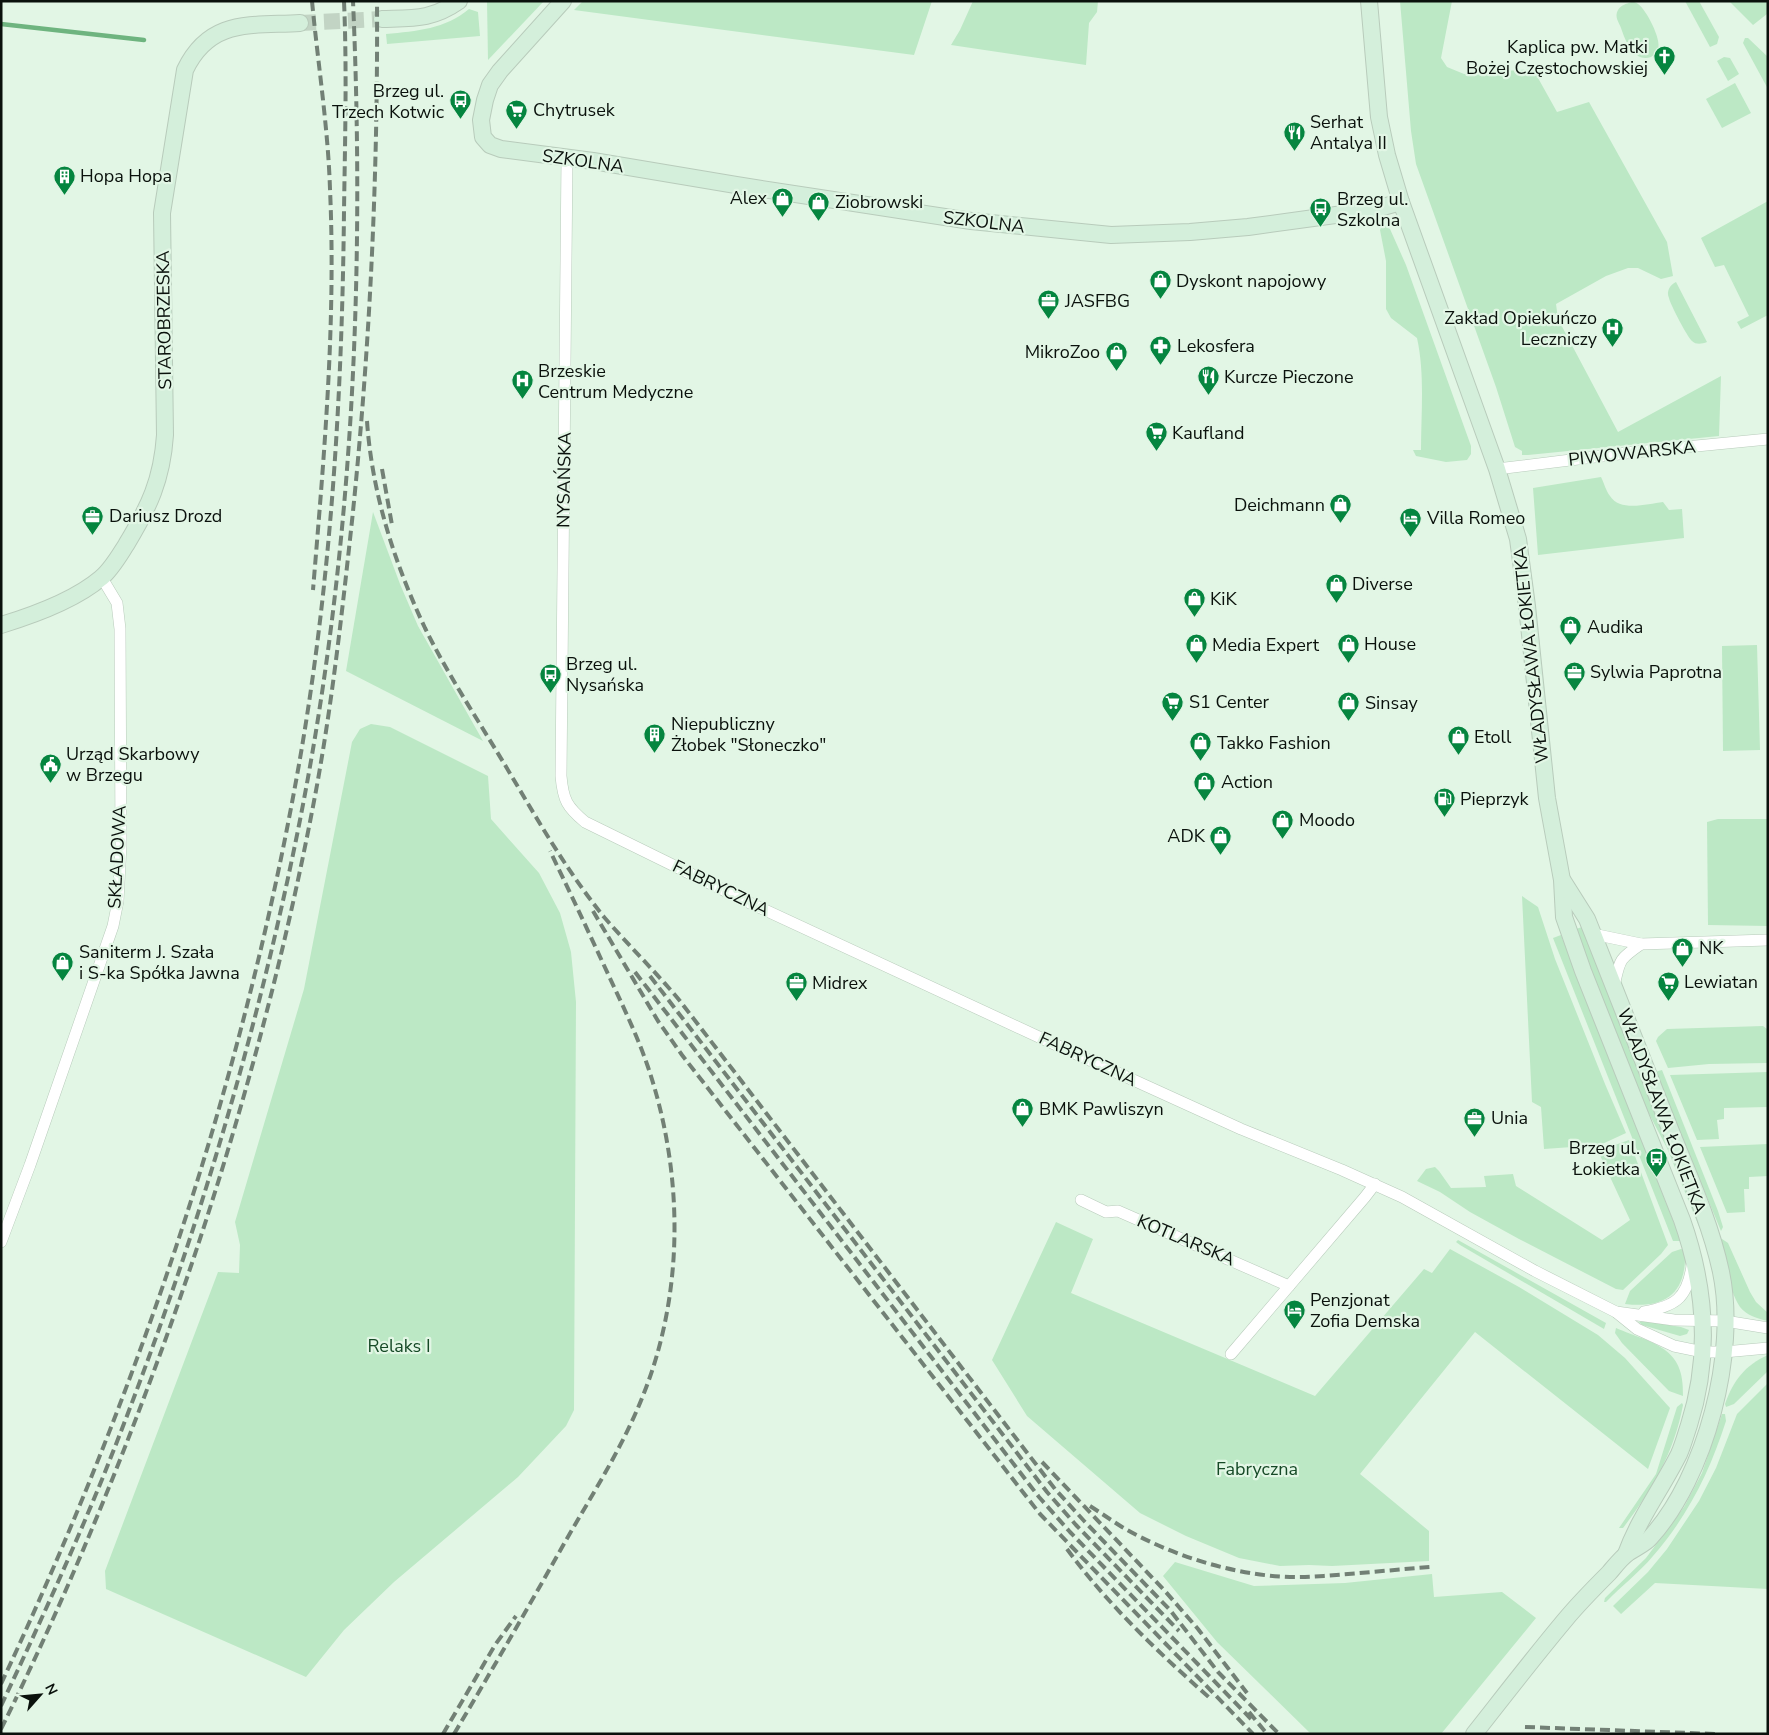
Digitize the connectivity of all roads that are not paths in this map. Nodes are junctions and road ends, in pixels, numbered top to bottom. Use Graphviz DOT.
graph roads {
  1 [pos="459,1"];
  2 [pos="1369,1"];
  3 [pos="560,3"];
  4 [pos="382,19"];
  5 [pos="300,23"];
  6 [pos="567,158"];
  7 [pos="1401,202"];
  8 [pos="1768,439"];
  9 [pos="1497,469"];
  10 [pos="102,578"];
  11 [pos="1,625"];
  12 [pos="565,801"];
  13 [pos="1562,880"];
  14 [pos="1593,934"];
  15 [pos="1768,940"];
  16 [pos="1641,944"];
  17 [pos="1614,987"];
  18 [pos="1375,1184"];
  19 [pos="1081,1200"];
  20 [pos="1,1242"];
  21 [pos="1694,1257"];
  22 [pos="1289,1286"];
  23 [pos="1616,1312"];
  24 [pos="1636,1314"];
  25 [pos="1704,1319"];
  26 [pos="1726,1321"];
  27 [pos="1768,1328"];
  28 [pos="1768,1348"];
  29 [pos="1703,1352"];
  30 [pos="1724,1352"];
  31 [pos="1232,1354"];
  32 [pos="1626,1554"];
  33 [pos="1474,1734"];
  1 -- 4 [label="main road"];
  2 -- 7 [label="main road, WŁADYSŁAWA ŁOKIETKA"];
  3 -- 6 [label="main road, SZKOLNA"];
  5 -- 10 [label="main road, STAROBRZESKA"];
  6 -- 7 [label="main road, SZKOLNA"];
  6 -- 12 [label="street, NYSAŃSKA"];
  7 -- 9 [label="main road, WŁADYSŁAWA ŁOKIETKA"];
  8 -- 9 [label="street, PIWOWARSKA"];
  9 -- 13 [label="main road, WŁADYSŁAWA ŁOKIETKA"];
  10 -- 11 [label="main road, STAROBRZESKA"];
  10 -- 20 [label="street, SKŁADOWA"];
  12 -- 18 [label="street, FABRYCZNA"];
  13 -- 14 [label="main road, WŁADYSŁAWA ŁOKIETKA"];
  13 -- 21 [label="main road, WŁADYSŁAWA ŁOKIETKA"];
  14 -- 16 [label="street"];
  14 -- 17 [label="main road, WŁADYSŁAWA ŁOKIETKA"];
  15 -- 16 [label="street"];
  16 -- 17 [label="street"];
  17 -- 26 [label="main road, WŁADYSŁAWA ŁOKIETKA"];
  18 -- 22 [label="street"];
  18 -- 23 [label="street, FABRYCZNA"];
  19 -- 22 [label="street, KOTLARSKA"];
  21 -- 24 [label="street, FABRYCZNA"];
  21 -- 25 [label="main road, WŁADYSŁAWA ŁOKIETKA"];
  22 -- 31 [label="street"];
  23 -- 24 [label="street, FABRYCZNA"];
  23 -- 29 [label="street, FABRYCZNA"];
  24 -- 25 [label="street, FABRYCZNA"];
  25 -- 26 [label="street, FABRYCZNA"];
  25 -- 29 [label="main road, WŁADYSŁAWA ŁOKIETKA"];
  26 -- 27 [label="street, FABRYCZNA"];
  26 -- 30 [label="main road, WŁADYSŁAWA ŁOKIETKA"];
  28 -- 30 [label="street, FABRYCZNA"];
  29 -- 30 [label="street, FABRYCZNA"];
  29 -- 32 [label="main road, WŁADYSŁAWA ŁOKIETKA"];
  30 -- 32 [label="main road, WŁADYSŁAWA ŁOKIETKA"];
  32 -- 33 [label="main road"];
}
